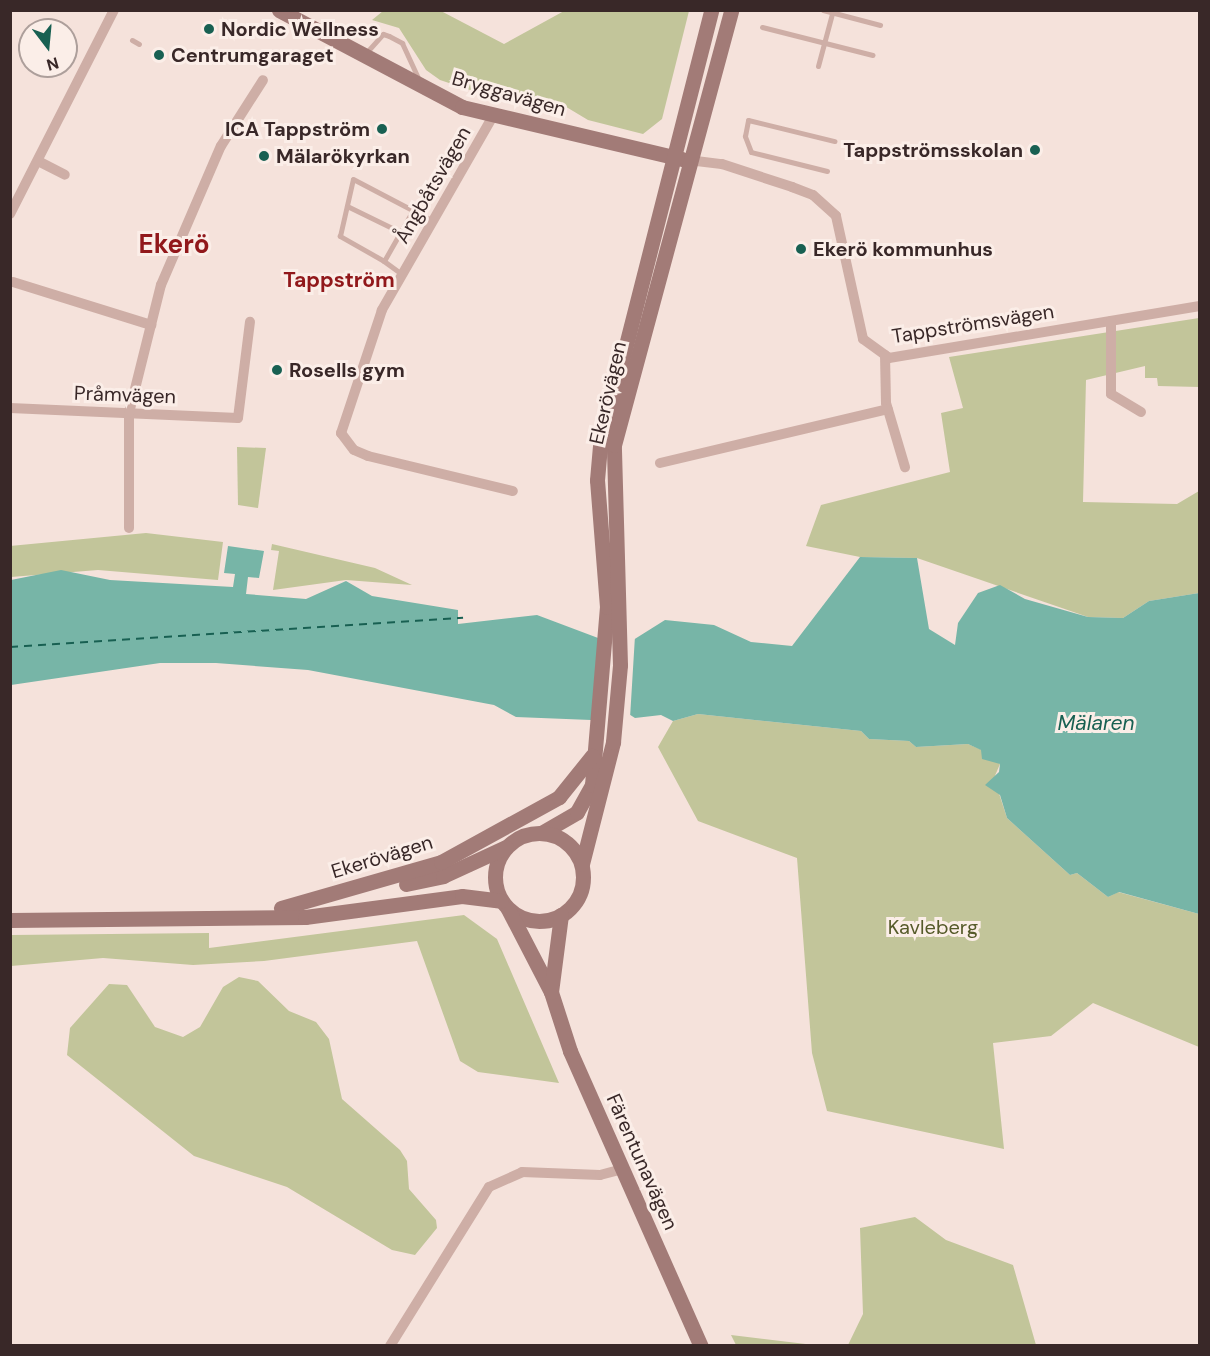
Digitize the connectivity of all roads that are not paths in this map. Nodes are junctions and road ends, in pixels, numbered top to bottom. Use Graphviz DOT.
graph roads {
  1 [pos="114,10"];
  2 [pos="279,10"];
  3 [pos="711,10"];
  4 [pos="731,10"];
  5 [pos="823,10"];
  6 [pos="833,12"];
  7 [pos="297,15"];
  8 [pos="880,25"];
  9 [pos="762,27"];
  10 [pos="132,40"];
  11 [pos="825,41"];
  12 [pos="139,44"];
  13 [pos="873,55"];
  14 [pos="362,57"];
  15 [pos="818,66"];
  16 [pos="263,80"];
  17 [pos="423,90"];
  18 [pos="493,116"];
  19 [pos="834,141"];
  20 [pos="682,159"];
  21 [pos="38,160"];
  22 [pos="827,171"];
  23 [pos="66,175"];
  24 [pos="347,206"];
  25 [pos="413,210"];
  26 [pos="10,214"];
  27 [pos="435,221"];
  28 [pos="402,233"];
  29 [pos="384,261"];
  30 [pos="403,274"];
  31 [pos="12,278"];
  32 [pos="1200,306"];
  33 [pos="1111,321"];
  34 [pos="250,322"];
  35 [pos="150,325"];
  36 [pos="885,355"];
  37 [pos="10,408"];
  38 [pos="888,409"];
  39 [pos="1141,412"];
  40 [pos="129,413"];
  41 [pos="660,463"];
  42 [pos="906,467"];
  43 [pos="513,491"];
  44 [pos="129,528"];
  45 [pos="603,743"];
  46 [pos="543,832"];
  47 [pos="506,847"];
  48 [pos="582,864"];
  49 [pos="505,905"];
  50 [pos="281,908"];
  51 [pos="561,915"];
  52 [pos="166,916"];
  53 [pos="10,920"];
  54 [pos="550,992"];
  55 [pos="622,1169"];
  56 [pos="390,1346"];
  57 [pos="701,1346"];
  1 -- 21 [label="street"];
  2 -- 7 [label="main road, Bryggavägen"];
  3 -- 20 [label="main road, Ekerövägen"];
  4 -- 20 [label="main road, Ekerövägen"];
  5 -- 6 [label="lane"];
  6 -- 8 [label="lane"];
  6 -- 11 [label="lane"];
  7 -- 14 [label="main road, Bryggavägen"];
  9 -- 11 [label="lane"];
  10 -- 12 [label="lane"];
  11 -- 13 [label="lane"];
  11 -- 15 [label="lane"];
  14 -- 17 [label="main road, Bryggavägen"];
  14 -- 17 [label="lane"];
  16 -- 35 [label="street"];
  17 -- 18 [label="main road, Bryggavägen"];
  18 -- 20 [label="main road, Bryggavägen"];
  18 -- 27 [label="street, Ångbåtsvägen"];
  19 -- 22 [label="lane"];
  20 -- 36 [label="street, Tappströmsvägen"];
  20 -- 45 [label="main road, Ekerövägen"];
  20 -- 45 [label="main road, Ekerövägen"];
  21 -- 23 [label="street"];
  21 -- 26 [label="street"];
  24 -- 25 [label="lane"];
  24 -- 28 [label="lane"];
  24 -- 29 [label="lane"];
  25 -- 27 [label="lane"];
  25 -- 28 [label="lane"];
  27 -- 30 [label="street, Ångbåtsvägen"];
  28 -- 29 [label="lane"];
  29 -- 30 [label="lane"];
  30 -- 43 [label="street, Ångbåtsvägen"];
  31 -- 35 [label="street"];
  32 -- 33 [label="street, Tappströmsvägen"];
  33 -- 36 [label="street, Tappströmsvägen"];
  33 -- 39 [label="street"];
  34 -- 40 [label="street, Pråmvägen"];
  35 -- 40 [label="street"];
  36 -- 38 [label="street"];
  37 -- 40 [label="street, Pråmvägen"];
  38 -- 41 [label="street"];
  38 -- 42 [label="street"];
  40 -- 44 [label="street"];
  45 -- 46 [label="main road, Ekerövägen"];
  45 -- 48 [label="main road, Ekerövägen"];
  45 -- 50 [label="main road, Ekerövägen"];
  46 -- 47 [label="main road"];
  46 -- 48 [label="main road"];
  47 -- 49 [label="main road"];
  47 -- 50 [label="main road, Ekerövägen"];
  48 -- 51 [label="main road"];
  49 -- 51 [label="main road"];
  49 -- 52 [label="main road, Ekerövägen"];
  49 -- 54 [label="main road, Färentunavägen"];
  50 -- 52 [label="main road, Ekerövägen"];
  51 -- 54 [label="main road"];
  52 -- 53 [label="main road, Ekerövägen"];
  54 -- 55 [label="main road, Färentunavägen"];
  55 -- 56 [label="street"];
  55 -- 57 [label="main road, Färentunavägen"];
}
